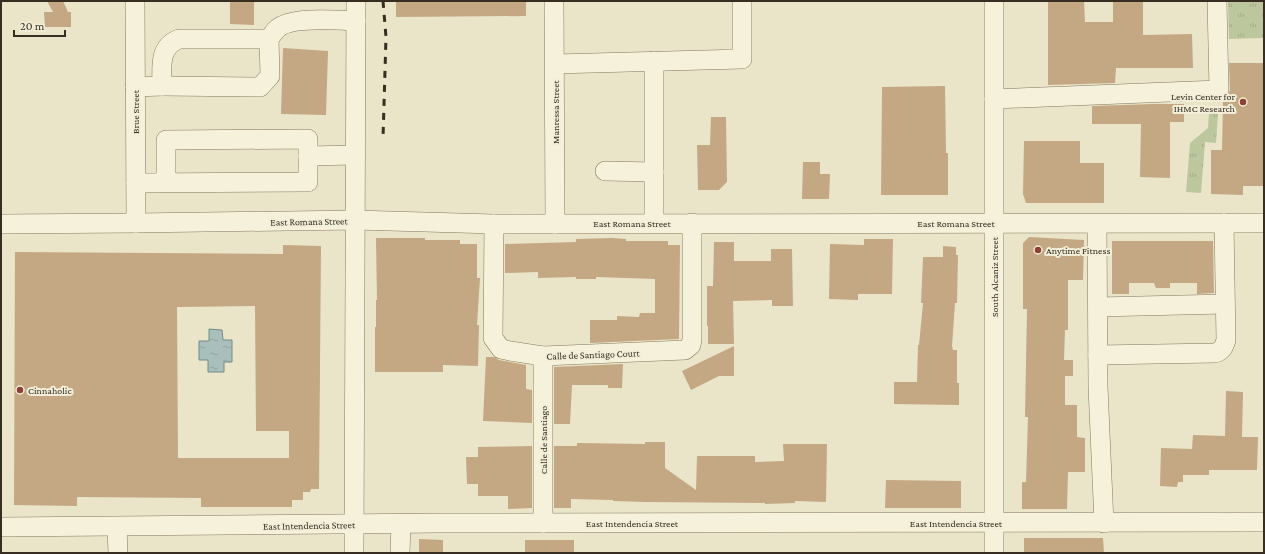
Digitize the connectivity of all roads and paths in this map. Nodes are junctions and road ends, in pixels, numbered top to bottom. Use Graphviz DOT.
graph roads {
  1 [pos="135,1"];
  2 [pos="356,1"];
  3 [pos="554,1"];
  4 [pos="742,1"];
  5 [pos="994,1"];
  6 [pos="1217,1"];
  7 [pos="356,20"];
  8 [pos="270,39"];
  9 [pos="654,61"];
  10 [pos="555,64"];
  11 [pos="162,86"];
  12 [pos="135,87"];
  13 [pos="994,99"];
  14 [pos="355,155"];
  15 [pos="308,156"];
  16 [pos="605,171"];
  17 [pos="654,172"];
  18 [pos="136,183"];
  19 [pos="166,183"];
  20 [pos="355,220"];
  21 [pos="136,223"];
  22 [pos="654,223"];
  23 [pos="692,223"];
  24 [pos="1224,223"];
  25 [pos="1264,223"];
  26 [pos="1,224"];
  27 [pos="494,224"];
  28 [pos="555,224"];
  29 [pos="994,224"];
  30 [pos="1097,224"];
  31 [pos="1225,304"];
  32 [pos="1098,307"];
  33 [pos="1098,354"];
  34 [pos="543,356"];
  35 [pos="1264,522"];
  36 [pos="994,523"];
  37 [pos="1104,523"];
  38 [pos="401,524"];
  39 [pos="543,524"];
  40 [pos="354,525"];
  41 [pos="1,527"];
  42 [pos="117,527"];
  43 [pos="118,553"];
  44 [pos="354,553"];
  45 [pos="400,553"];
  46 [pos="994,553"];
  1 -- 12 [label="street, Brue Street"];
  2 -- 7 [label="street"];
  3 -- 10 [label="street, Manressa Street"];
  4 -- 9 [label="street"];
  5 -- 13 [label="street, South Alcaniz Street"];
  6 -- 13 [label="street"];
  7 -- 8 [label="street"];
  7 -- 14 [label="street"];
  8 -- 11 [label="street"];
  8 -- 11 [label="street"];
  9 -- 10 [label="street"];
  9 -- 17 [label="street"];
  10 -- 28 [label="street, Manressa Street"];
  11 -- 12 [label="street"];
  12 -- 18 [label="street, Brue Street"];
  13 -- 29 [label="street, South Alcaniz Street"];
  14 -- 15 [label="street"];
  14 -- 20 [label="street"];
  15 -- 19 [label="street"];
  15 -- 19 [label="street"];
  16 -- 17 [label="street"];
  17 -- 22 [label="street"];
  18 -- 19 [label="street"];
  18 -- 21 [label="street, Brue Street"];
  20 -- 21 [label="street, East Romana Street"];
  20 -- 27 [label="street, East Romana Street"];
  20 -- 40 [label="street"];
  21 -- 26 [label="street, East Romana Street"];
  22 -- 23 [label="street, East Romana Street"];
  22 -- 28 [label="street, East Romana Street"];
  23 -- 29 [label="street, East Romana Street"];
  23 -- 34 [label="street, Calle de Santiago Court"];
  24 -- 25 [label="street, East Romana Street"];
  24 -- 30 [label="street, East Romana Street"];
  24 -- 31 [label="street"];
  27 -- 28 [label="street, East Romana Street"];
  27 -- 34 [label="street, Calle de Santiago Court"];
  29 -- 30 [label="street, East Romana Street"];
  29 -- 36 [label="street, South Alcaniz Street"];
  30 -- 32 [label="street"];
  31 -- 32 [label="street"];
  31 -- 33 [label="street"];
  32 -- 33 [label="street"];
  33 -- 37 [label="street"];
  34 -- 39 [label="street, Calle de Santiago"];
  35 -- 37 [label="street, East Intendencia Street"];
  36 -- 37 [label="street, East Intendencia Street"];
  36 -- 39 [label="street, East Intendencia Street"];
  36 -- 46 [label="street, South Alcaniz Street"];
  38 -- 39 [label="street, East Intendencia Street"];
  38 -- 40 [label="street, East Intendencia Street"];
  38 -- 45 [label="street"];
  40 -- 42 [label="street, East Intendencia Street"];
  40 -- 44 [label="street"];
  41 -- 42 [label="street, East Intendencia Street"];
  42 -- 43 [label="street"];
}
